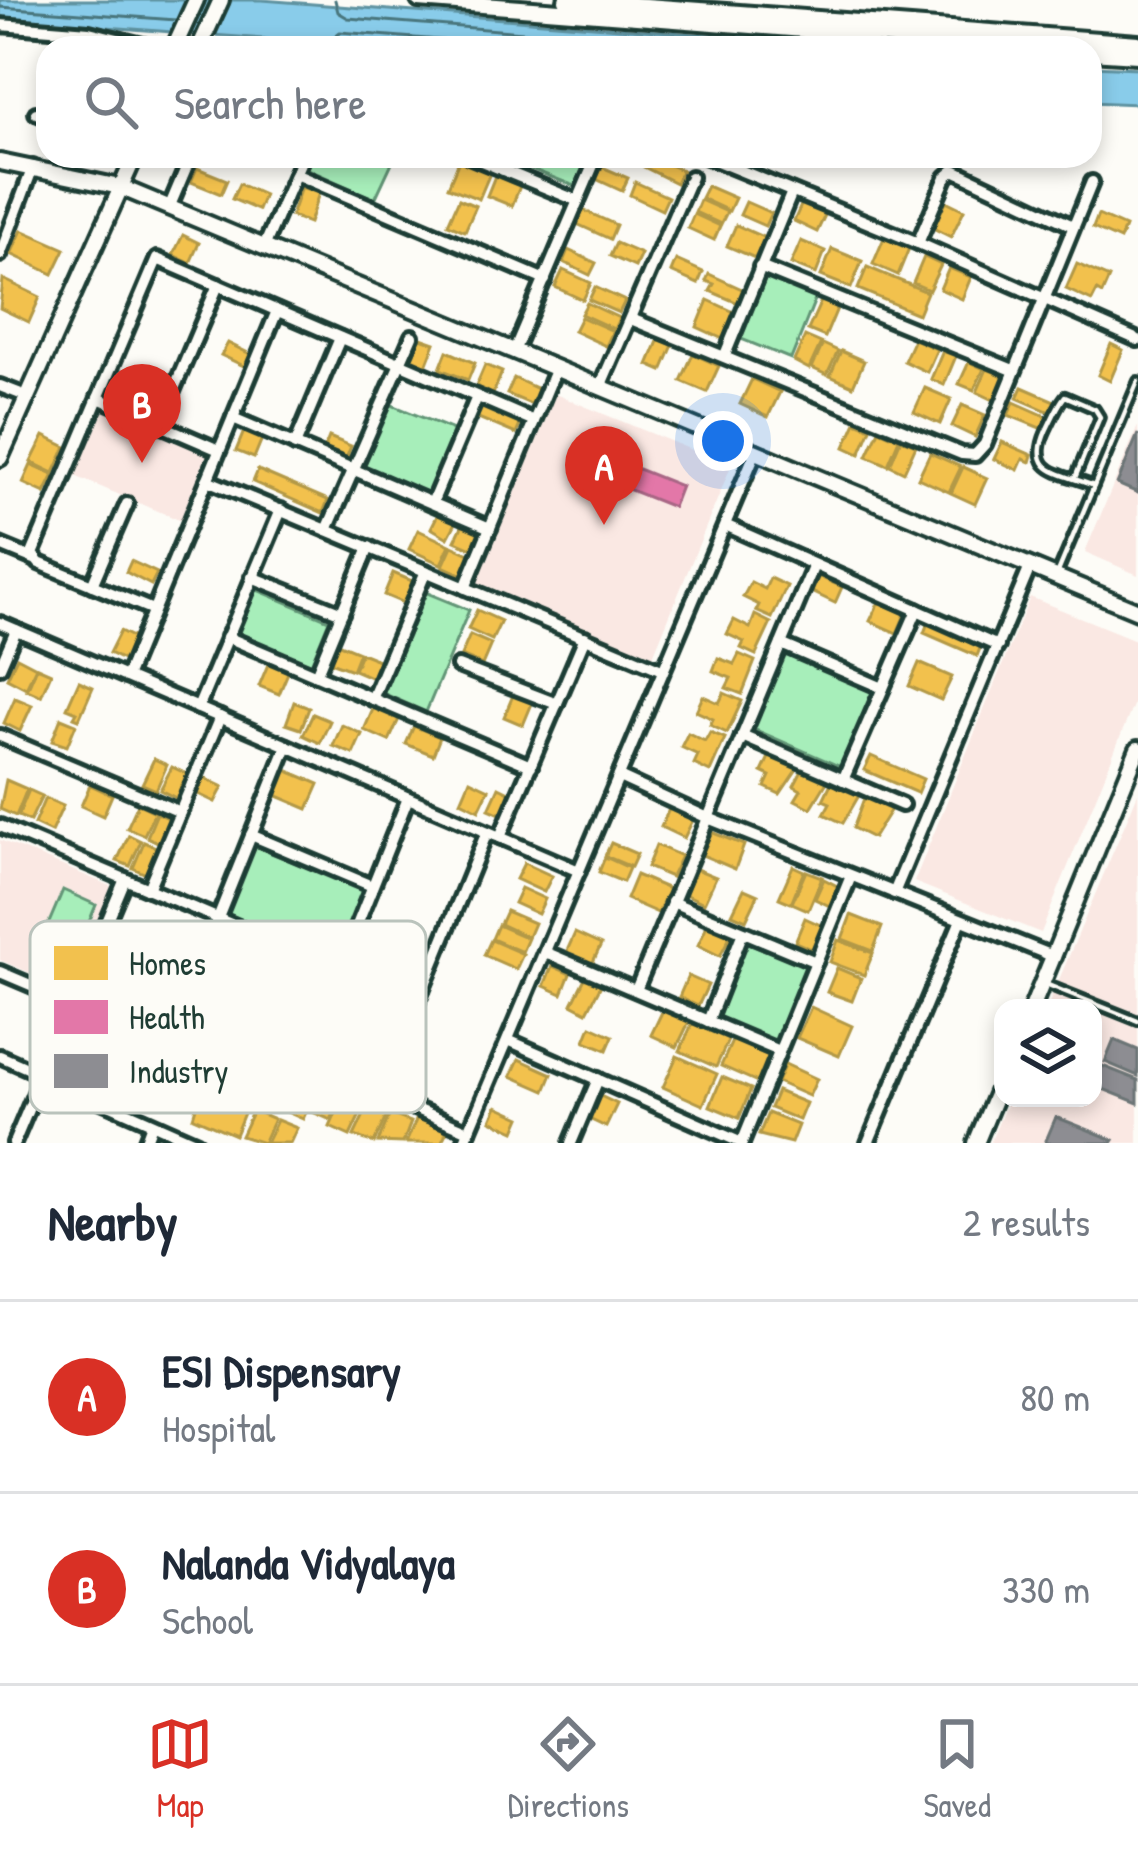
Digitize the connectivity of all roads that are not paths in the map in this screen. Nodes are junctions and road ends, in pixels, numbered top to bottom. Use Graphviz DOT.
graph roads {
  1 [pos="196,0"];
  2 [pos="221,0"];
  3 [pos="419,0"];
  4 [pos="566,0"];
  5 [pos="733,7"];
  6 [pos="645,9"];
  7 [pos="783,18"];
  8 [pos="0,25"];
  9 [pos="106,36"];
  10 [pos="180,36"];
  11 [pos="205,36"];
  12 [pos="934,36"];
  13 [pos="1029,36"];
  14 [pos="1102,41"];
  15 [pos="1138,44"];
  16 [pos="1102,53"];
  17 [pos="1138,55"];
  18 [pos="0,162"];
  19 [pos="34,167"];
  20 [pos="38,168"];
  21 [pos="128,168"];
  22 [pos="186,168"];
  23 [pos="298,168"];
  24 [pos="498,168"];
  25 [pos="592,168"];
  26 [pos="734,168"];
  27 [pos="295,174"];
  28 [pos="692,177"];
  29 [pos="1092,182"];
  30 [pos="120,187"];
  31 [pos="792,192"];
  32 [pos="578,201"];
  33 [pos="169,208"];
  34 [pos="1073,226"];
  35 [pos="918,242"];
  36 [pos="263,247"];
  37 [pos="0,255"];
  38 [pos="760,267"];
  39 [pos="544,280"];
  40 [pos="218,286"];
  41 [pos="1043,297"];
  42 [pos="277,311"];
  43 [pos="631,319"];
  44 [pos="412,336"];
  45 [pos="340,338"];
  46 [pos="1138,340"];
  47 [pos="514,351"];
  48 [pos="724,355"];
  49 [pos="400,363"];
  50 [pos="556,368"];
  51 [pos="1013,370"];
  52 [pos="1138,381"];
  53 [pos="0,386"];
  54 [pos="600,387"];
  55 [pos="26,396"];
  56 [pos="477,397"];
  57 [pos="98,398"];
  58 [pos="232,418"];
  59 [pos="534,421"];
  60 [pos="159,424"];
  61 [pos="296,445"];
  62 [pos="219,450"];
  63 [pos="756,451"];
  64 [pos="0,458"];
  65 [pos="353,470"];
  66 [pos="1075,478"];
  67 [pos="207,479"];
  68 [pos="1094,486"];
  69 [pos="431,503"];
  70 [pos="127,504"];
  71 [pos="280,510"];
  72 [pos="725,525"];
  73 [pos="490,528"];
  74 [pos="327,530"];
  75 [pos="0,545"];
  76 [pos="370,547"];
  77 [pos="34,559"];
  78 [pos="814,565"];
  79 [pos="1030,567"];
  80 [pos="426,571"];
  81 [pos="252,577"];
  82 [pos="1056,577"];
  83 [pos="92,585"];
  84 [pos="465,587"];
  85 [pos="153,610"];
  86 [pos="916,610"];
  87 [pos="1138,610"];
  88 [pos="342,613"];
  89 [pos="0,623"];
  90 [pos="16,629"];
  91 [pos="227,637"];
  92 [pos="585,637"];
  93 [pos="781,644"];
  94 [pos="998,646"];
  95 [pos="458,666"];
  96 [pos="0,667"];
  97 [pos="662,670"];
  98 [pos="316,675"];
  99 [pos="125,676"];
  100 [pos="883,688"];
  101 [pos="373,699"];
  102 [pos="556,704"];
  103 [pos="198,708"];
  104 [pos="220,717"];
  105 [pos="0,736"];
  106 [pos="742,736"];
  107 [pos="287,746"];
  108 [pos="1138,749"];
  109 [pos="531,766"];
  110 [pos="619,777"];
  111 [pos="843,779"];
  112 [pos="408,798"];
  113 [pos="902,805"];
  114 [pos="181,812"];
  115 [pos="708,818"];
  116 [pos="0,826"];
  117 [pos="488,832"];
  118 [pos="251,835"];
  119 [pos="500,838"];
  120 [pos="579,871"];
  121 [pos="851,875"];
  122 [pos="125,879"];
  123 [pos="372,886"];
  124 [pos="148,889"];
  125 [pos="894,892"];
  126 [pos="672,902"];
  127 [pos="218,919"];
  128 [pos="961,920"];
  129 [pos="107,921"];
  130 [pos="223,921"];
  131 [pos="358,921"];
  132 [pos="743,932"];
  133 [pos="545,952"];
  134 [pos="1055,957"];
  135 [pos="816,962"];
  136 [pos="0,972"];
  137 [pos="426,981"];
  138 [pos="1042,983"];
  139 [pos="30,985"];
  140 [pos="636,990"];
  141 [pos="1036,999"];
  142 [pos="707,1021"];
  143 [pos="1138,1022"];
  144 [pos="508,1040"];
  145 [pos="779,1051"];
  146 [pos="0,1056"];
  147 [pos="30,1069"];
  148 [pos="598,1079"];
  149 [pos="30,1099"];
  150 [pos="994,1100"];
  151 [pos="128,1113"];
  152 [pos="418,1113"];
  153 [pos="152,1124"];
  154 [pos="467,1137"];
  155 [pos="7,1142"];
  156 [pos="145,1143"];
  157 [pos="196,1143"];
  158 [pos="571,1143"];
  159 [pos="868,1143"];
  160 [pos="976,1143"];
  1 -- 10 [label="street"];
  2 -- 11 [label="street"];
  3 -- 6 [label="street"];
  4 -- 6 [label="street"];
  5 -- 6 [label="street"];
  5 -- 7 [label="street"];
  6 -- 7 [label="street"];
  7 -- 12 [label="street"];
  7 -- 13 [label="street"];
  8 -- 9 [label="street"];
  14 -- 15 [label="street"];
  16 -- 17 [label="street"];
  18 -- 19 [label="street"];
  19 -- 37 [label="street"];
  20 -- 30 [label="street"];
  21 -- 30 [label="street"];
  22 -- 33 [label="street"];
  23 -- 27 [label="street"];
  24 -- 32 [label="street"];
  25 -- 32 [label="street"];
  26 -- 31 [label="street"];
  27 -- 36 [label="street"];
  27 -- 39 [label="street"];
  28 -- 43 [label="street"];
  29 -- 34 [label="street"];
  30 -- 33 [label="street"];
  30 -- 55 [label="street"];
  31 -- 35 [label="street"];
  31 -- 38 [label="street"];
  32 -- 39 [label="street"];
  33 -- 36 [label="street"];
  34 -- 35 [label="street"];
  34 -- 41 [label="street"];
  35 -- 41 [label="street"];
  36 -- 47 [label="street"];
  38 -- 48 [label="street"];
  38 -- 51 [label="street"];
  39 -- 47 [label="street"];
  40 -- 42 [label="street"];
  40 -- 57 [label="street"];
  40 -- 60 [label="street"];
  41 -- 46 [label="street"];
  41 -- 51 [label="street"];
  42 -- 45 [label="street"];
  42 -- 58 [label="street"];
  43 -- 48 [label="street"];
  43 -- 54 [label="street"];
  44 -- 49 [label="street"];
  45 -- 49 [label="street"];
  45 -- 61 [label="street"];
  47 -- 50 [label="street"];
  48 -- 51 [label="street"];
  49 -- 56 [label="street"];
  49 -- 65 [label="street"];
  50 -- 54 [label="street"];
  50 -- 59 [label="street"];
  52 -- 68 [label="lane"];
  53 -- 55 [label="street"];
  54 -- 63 [label="street"];
  55 -- 64 [label="street"];
  56 -- 59 [label="street"];
  56 -- 69 [label="street"];
  57 -- 60 [label="street"];
  57 -- 77 [label="street"];
  58 -- 61 [label="street"];
  58 -- 62 [label="street"];
  59 -- 73 [label="street"];
  60 -- 62 [label="street"];
  61 -- 65 [label="street"];
  62 -- 67 [label="street"];
  63 -- 72 [label="street"];
  63 -- 79 [label="street"];
  65 -- 69 [label="street"];
  65 -- 74 [label="street"];
  66 -- 66 [label="lane"];
  66 -- 68 [label="lane"];
  67 -- 71 [label="street"];
  67 -- 85 [label="street"];
  68 -- 82 [label="lane"];
  69 -- 73 [label="street"];
  70 -- 83 [label="street"];
  71 -- 74 [label="street"];
  71 -- 81 [label="street"];
  72 -- 78 [label="street"];
  72 -- 97 [label="street"];
  73 -- 84 [label="street"];
  74 -- 76 [label="street"];
  75 -- 77 [label="street"];
  76 -- 80 [label="street"];
  76 -- 88 [label="street"];
  77 -- 83 [label="street"];
  78 -- 86 [label="street"];
  78 -- 93 [label="street"];
  79 -- 82 [label="street"];
  79 -- 94 [label="street"];
  80 -- 84 [label="street"];
  80 -- 101 [label="street"];
  81 -- 88 [label="street"];
  81 -- 91 [label="street"];
  82 -- 87 [label="street"];
  83 -- 85 [label="street"];
  84 -- 92 [label="street"];
  85 -- 99 [label="street"];
  86 -- 94 [label="street"];
  86 -- 100 [label="street"];
  88 -- 98 [label="street"];
  89 -- 90 [label="street"];
  90 -- 96 [label="street"];
  90 -- 99 [label="street"];
  91 -- 98 [label="street"];
  91 -- 103 [label="street"];
  92 -- 97 [label="street"];
  92 -- 102 [label="street"];
  93 -- 100 [label="street"];
  93 -- 106 [label="street"];
  94 -- 125 [label="street"];
  95 -- 102 [label="street"];
  97 -- 110 [label="street"];
  98 -- 101 [label="street"];
  99 -- 103 [label="street"];
  100 -- 111 [label="street"];
  101 -- 109 [label="street"];
  102 -- 109 [label="street"];
  103 -- 104 [label="street"];
  104 -- 107 [label="street"];
  104 -- 114 [label="street"];
  105 -- 114 [label="street"];
  106 -- 111 [label="street"];
  106 -- 115 [label="street"];
  107 -- 112 [label="street"];
  107 -- 118 [label="street"];
  108 -- 134 [label="street"];
  109 -- 119 [label="street"];
  110 -- 115 [label="street"];
  110 -- 120 [label="street"];
  111 -- 113 [label="street"];
  112 -- 117 [label="street"];
  112 -- 123 [label="street"];
  114 -- 124 [label="street"];
  115 -- 121 [label="street"];
  115 -- 126 [label="street"];
  116 -- 122 [label="street"];
  117 -- 119 [label="street"];
  117 -- 137 [label="street"];
  118 -- 123 [label="street"];
  118 -- 127 [label="street"];
  119 -- 120 [label="street"];
  120 -- 133 [label="street"];
  121 -- 125 [label="street"];
  121 -- 135 [label="street"];
  122 -- 124 [label="street"];
  122 -- 129 [label="street"];
  123 -- 131 [label="street"];
  124 -- 127 [label="street"];
  125 -- 128 [label="street"];
  126 -- 132 [label="street"];
  126 -- 140 [label="street"];
  127 -- 130 [label="street"];
  128 -- 134 [label="street"];
  128 -- 159 [label="street"];
  132 -- 135 [label="street"];
  132 -- 142 [label="street"];
  133 -- 140 [label="street"];
  133 -- 144 [label="street"];
  134 -- 138 [label="street"];
  135 -- 145 [label="street"];
  136 -- 139 [label="street"];
  138 -- 141 [label="street"];
  138 -- 143 [label="lane"];
  140 -- 142 [label="street"];
  142 -- 145 [label="street"];
  144 -- 148 [label="street"];
  144 -- 154 [label="street"];
  145 -- 148 [label="street"];
  146 -- 147 [label="street"];
  148 -- 158 [label="street"];
  149 -- 155 [label="street"];
  150 -- 160 [label="street"];
  151 -- 153 [label="street"];
  152 -- 154 [label="street"];
  153 -- 156 [label="street"];
  153 -- 157 [label="street"];
}
